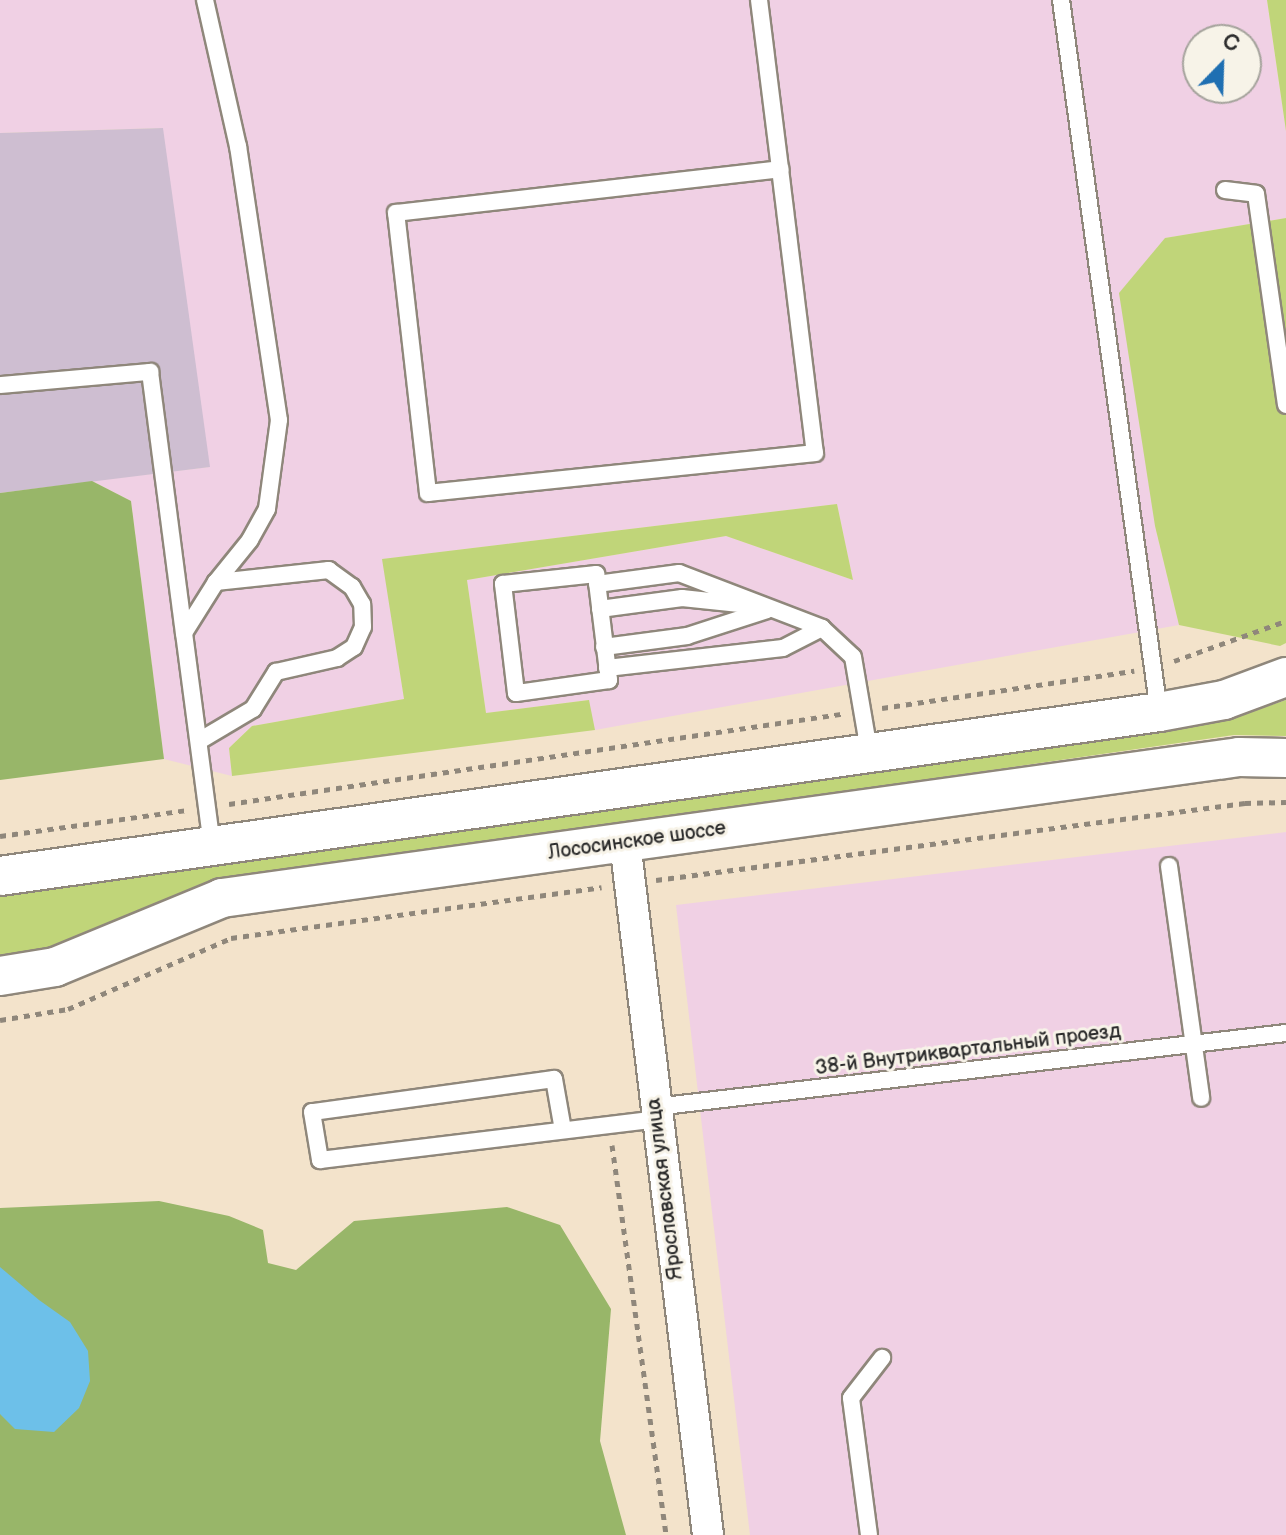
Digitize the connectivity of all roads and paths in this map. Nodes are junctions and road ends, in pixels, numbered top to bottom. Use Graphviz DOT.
graph roads {
  1 [pos="205,0"];
  2 [pos="759,0"];
  3 [pos="1061,0"];
  4 [pos="780,169"];
  5 [pos="1225,190"];
  6 [pos="0,385"];
  7 [pos="1286,405"];
  8 [pos="216,582"];
  9 [pos="597,584"];
  10 [pos="773,608"];
  11 [pos="600,609"];
  12 [pos="1286,621"];
  13 [pos="822,628"];
  14 [pos="184,633"];
  15 [pos="604,647"];
  16 [pos="607,668"];
  17 [pos="1152,669"];
  18 [pos="1286,677"];
  19 [pos="864,710"];
  20 [pos="1159,712"];
  21 [pos="199,741"];
  22 [pos="869,751"];
  23 [pos="1286,758"];
  24 [pos="1286,802"];
  25 [pos="207,807"];
  26 [pos="0,836"];
  27 [pos="625,842"];
  28 [pos="212,845"];
  29 [pos="1169,866"];
  30 [pos="0,876"];
  31 [pos="629,883"];
  32 [pos="0,976"];
  33 [pos="0,1020"];
  34 [pos="1286,1033"];
  35 [pos="1195,1044"];
  36 [pos="1201,1098"];
  37 [pos="656,1113"];
  38 [pos="609,1124"];
  39 [pos="563,1130"];
  40 [pos="882,1358"];
  41 [pos="666,1535"];
  42 [pos="708,1535"];
  43 [pos="869,1535"];
  1 -- 8 [label="lane"];
  2 -- 4 [label="lane"];
  3 -- 17 [label="lane"];
  4 -- 4 [label="lane"];
  5 -- 7 [label="lane"];
  6 -- 14 [label="lane"];
  8 -- 14 [label="lane"];
  8 -- 21 [label="lane"];
  9 -- 10 [label="lane"];
  9 -- 11 [label="lane"];
  9 -- 16 [label="lane"];
  10 -- 11 [label="lane"];
  10 -- 13 [label="lane"];
  10 -- 15 [label="lane"];
  11 -- 15 [label="lane"];
  12 -- 17 [label="path"];
  13 -- 16 [label="lane"];
  13 -- 19 [label="lane"];
  14 -- 21 [label="lane"];
  15 -- 16 [label="lane"];
  17 -- 19 [label="path"];
  17 -- 20 [label="lane"];
  18 -- 20 [label="street"];
  19 -- 22 [label="lane"];
  19 -- 25 [label="path"];
  20 -- 22 [label="street"];
  21 -- 25 [label="lane"];
  22 -- 28 [label="street"];
  23 -- 27 [label="street, Лососинское шоссе"];
  24 -- 31 [label="path"];
  25 -- 26 [label="path"];
  25 -- 28 [label="lane"];
  27 -- 31 [label="street, Ярославская улица"];
  27 -- 32 [label="street, Лососинское шоссе"];
  28 -- 30 [label="street"];
  29 -- 35 [label="lane"];
  31 -- 33 [label="path"];
  31 -- 37 [label="street, Ярославская улица"];
  34 -- 35 [label="lane, 38-й Внутриквартальный проезд"];
  35 -- 36 [label="lane"];
  35 -- 37 [label="lane, 38-й Внутриквартальный проезд"];
  37 -- 38 [label="lane, 38-й Внутриквартальный проезд"];
  37 -- 42 [label="street, Ярославская улица"];
  38 -- 39 [label="lane, 38-й Внутриквартальный проезд"];
  38 -- 41 [label="path"];
  39 -- 39 [label="lane, 38-й Внутриквартальный проезд"];
  40 -- 43 [label="lane"];
}
